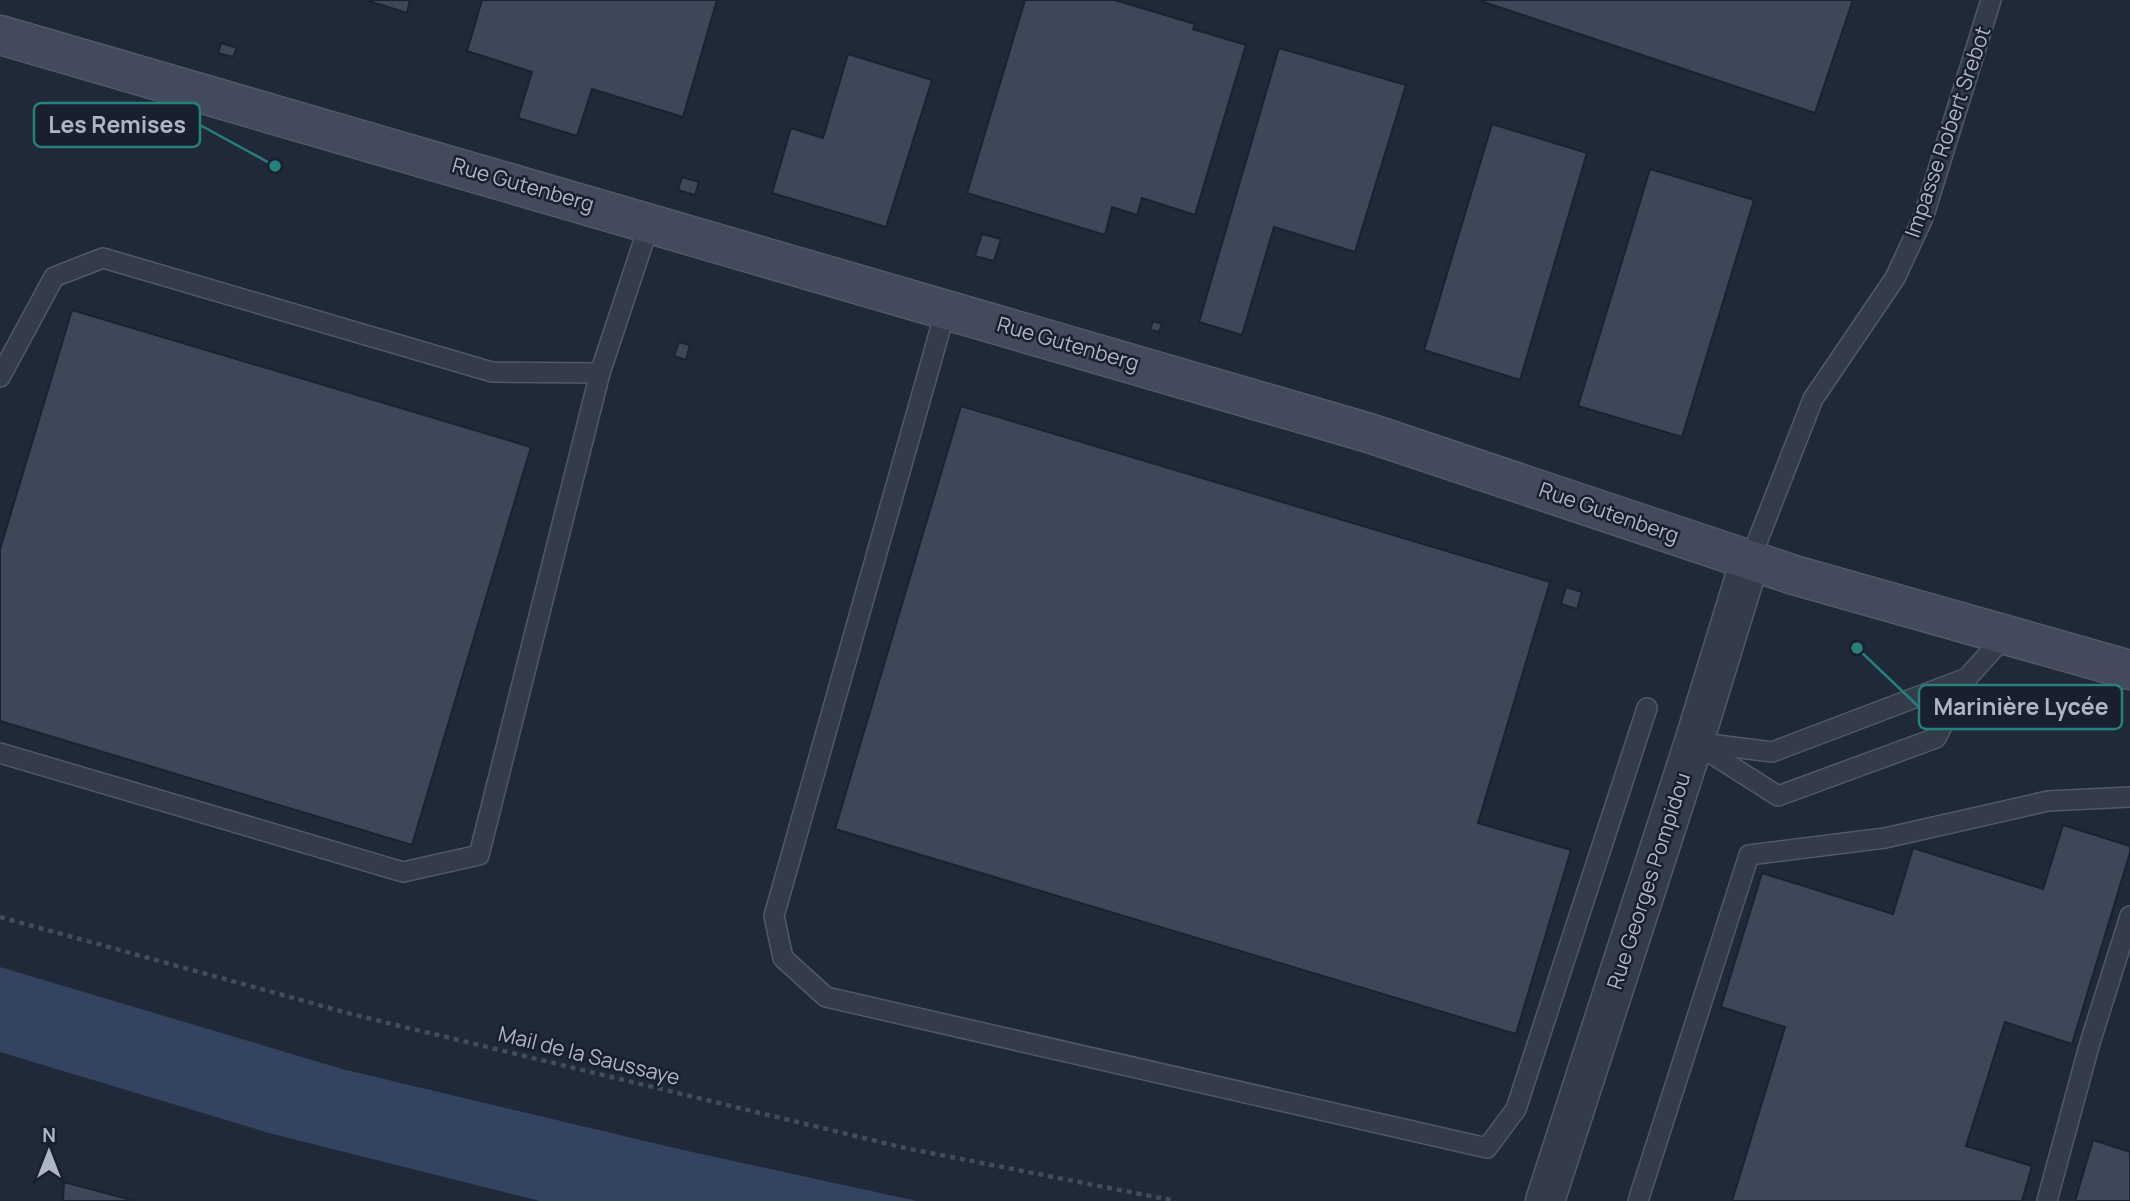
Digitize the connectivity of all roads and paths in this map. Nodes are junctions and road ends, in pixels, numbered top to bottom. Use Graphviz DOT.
graph roads {
  1 [pos="1991,0"];
  2 [pos="0,35"];
  3 [pos="650,222"];
  4 [pos="946,309"];
  5 [pos="600,373"];
  6 [pos="0,377"];
  7 [pos="1750,560"];
  8 [pos="2006,635"];
  9 [pos="2130,670"];
  10 [pos="1967,678"];
  11 [pos="1647,708"];
  12 [pos="1695,742"];
  13 [pos="0,753"];
  14 [pos="2130,797"];
  15 [pos="2130,916"];
  16 [pos="0,918"];
  17 [pos="1176,1201"];
  18 [pos="1545,1201"];
  19 [pos="1638,1201"];
  20 [pos="2047,1201"];
  1 -- 7 [label="lane, Impasse Robert Srebot"];
  2 -- 3 [label="street, Rue Gutenberg"];
  3 -- 4 [label="street, Rue Gutenberg"];
  3 -- 5 [label="lane"];
  4 -- 7 [label="street, Rue Gutenberg"];
  4 -- 11 [label="lane"];
  5 -- 6 [label="lane"];
  5 -- 13 [label="lane"];
  7 -- 8 [label="street, Rue Gutenberg"];
  7 -- 12 [label="street, Rue Georges Pompidou"];
  8 -- 9 [label="street, Rue Gutenberg"];
  8 -- 10 [label="lane"];
  10 -- 12 [label="lane"];
  10 -- 12 [label="lane"];
  12 -- 18 [label="street, Rue Georges Pompidou"];
  14 -- 19 [label="lane"];
  15 -- 20 [label="lane"];
  16 -- 17 [label="path, Mail de la Saussaye"];
}
